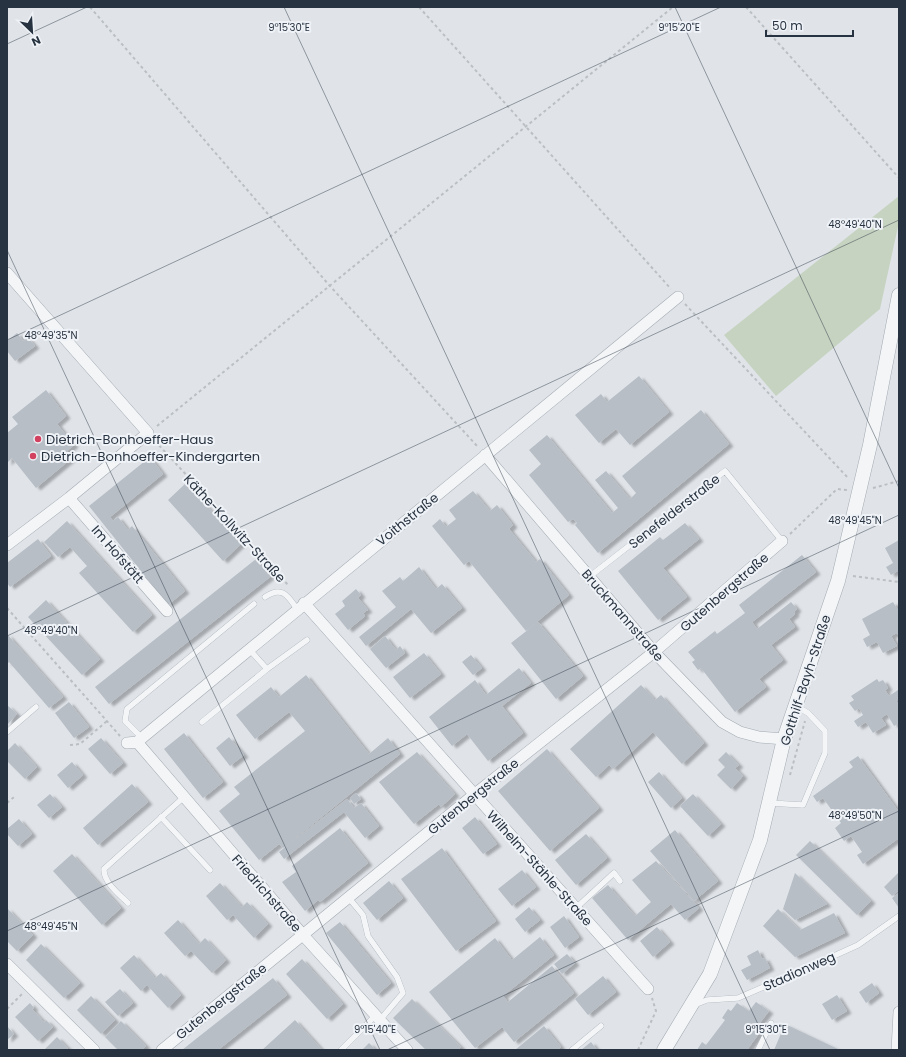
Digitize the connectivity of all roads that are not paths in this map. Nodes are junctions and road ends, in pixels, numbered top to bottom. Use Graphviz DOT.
graph roads {
  1 [pos="7,273"];
  2 [pos="899,295"];
  3 [pos="678,297"];
  4 [pos="485,455"];
  5 [pos="69,498"];
  6 [pos="782,541"];
  7 [pos="7,545"];
  8 [pos="589,578"];
  9 [pos="266,597"];
  10 [pos="254,604"];
  11 [pos="301,606"];
  12 [pos="167,611"];
  13 [pos="307,640"];
  14 [pos="249,649"];
  15 [pos="654,652"];
  16 [pos="268,669"];
  17 [pos="795,706"];
  18 [pos="36,707"];
  19 [pos="202,722"];
  20 [pos="7,732"];
  21 [pos="784,739"];
  22 [pos="135,741"];
  23 [pos="474,794"];
  24 [pos="184,797"];
  25 [pos="769,803"];
  26 [pos="161,817"];
  27 [pos="210,870"];
  28 [pos="620,881"];
  29 [pos="348,898"];
  30 [pos="128,903"];
  31 [pos="576,908"];
  32 [pos="899,916"];
  33 [pos="303,935"];
  34 [pos="7,964"];
  35 [pos="648,989"];
  36 [pos="692,1006"];
  37 [pos="899,1012"];
  38 [pos="378,1018"];
  39 [pos="771,1023"];
  40 [pos="601,1026"];
  41 [pos="94,1050"];
  42 [pos="162,1050"];
  43 [pos="341,1050"];
  44 [pos="407,1050"];
  45 [pos="572,1050"];
  46 [pos="664,1050"];
  47 [pos="758,1050"];
  48 [pos="898,1050"];
  1 -- 5 [label="street"];
  2 -- 17 [label="street, Gotthilf-Bayh-Straße"];
  3 -- 4 [label="street, Voithstraße"];
  4 -- 8 [label="street, Bruckmannstraße"];
  4 -- 11 [label="street, Voithstraße"];
  5 -- 7 [label="street"];
  5 -- 12 [label="street, Im Hofstätt"];
  6 -- 8 [label="lane, Senefelderstraße"];
  6 -- 15 [label="street, Gutenbergstraße"];
  8 -- 15 [label="street, Bruckmannstraße"];
  9 -- 11 [label="lane"];
  10 -- 22 [label="lane"];
  11 -- 14 [label="street, Voithstraße"];
  11 -- 23 [label="street, Wilhelm-Stähle-Straße"];
  13 -- 16 [label="lane"];
  14 -- 16 [label="lane"];
  14 -- 22 [label="street, Voithstraße"];
  15 -- 21 [label="street, Bruckmannstraße"];
  15 -- 23 [label="street, Gutenbergstraße"];
  16 -- 19 [label="lane"];
  17 -- 21 [label="street, Gotthilf-Bayh-Straße"];
  17 -- 25 [label="lane"];
  18 -- 20 [label="lane"];
  21 -- 25 [label="street, Gotthilf-Bayh-Straße"];
  22 -- 24 [label="street, Friedrichstraße"];
  23 -- 29 [label="street, Gutenbergstraße"];
  23 -- 31 [label="street, Wilhelm-Stähle-Straße"];
  24 -- 26 [label="lane"];
  24 -- 33 [label="street, Friedrichstraße"];
  25 -- 36 [label="street, Gotthilf-Bayh-Straße"];
  26 -- 27 [label="lane"];
  26 -- 30 [label="lane"];
  28 -- 31 [label="lane"];
  29 -- 33 [label="street, Gutenbergstraße"];
  29 -- 38 [label="lane"];
  31 -- 35 [label="street, Wilhelm-Stähle-Straße"];
  32 -- 36 [label="lane, Stadionweg"];
  33 -- 38 [label="street, Friedrichstraße"];
  33 -- 42 [label="street, Gutenbergstraße"];
  34 -- 41 [label="street"];
  36 -- 46 [label="street, Gotthilf-Bayh-Straße"];
  37 -- 48 [label="street"];
  38 -- 43 [label="lane"];
  38 -- 44 [label="street, Friedrichstraße"];
  39 -- 47 [label="lane"];
  40 -- 45 [label="lane"];
}
